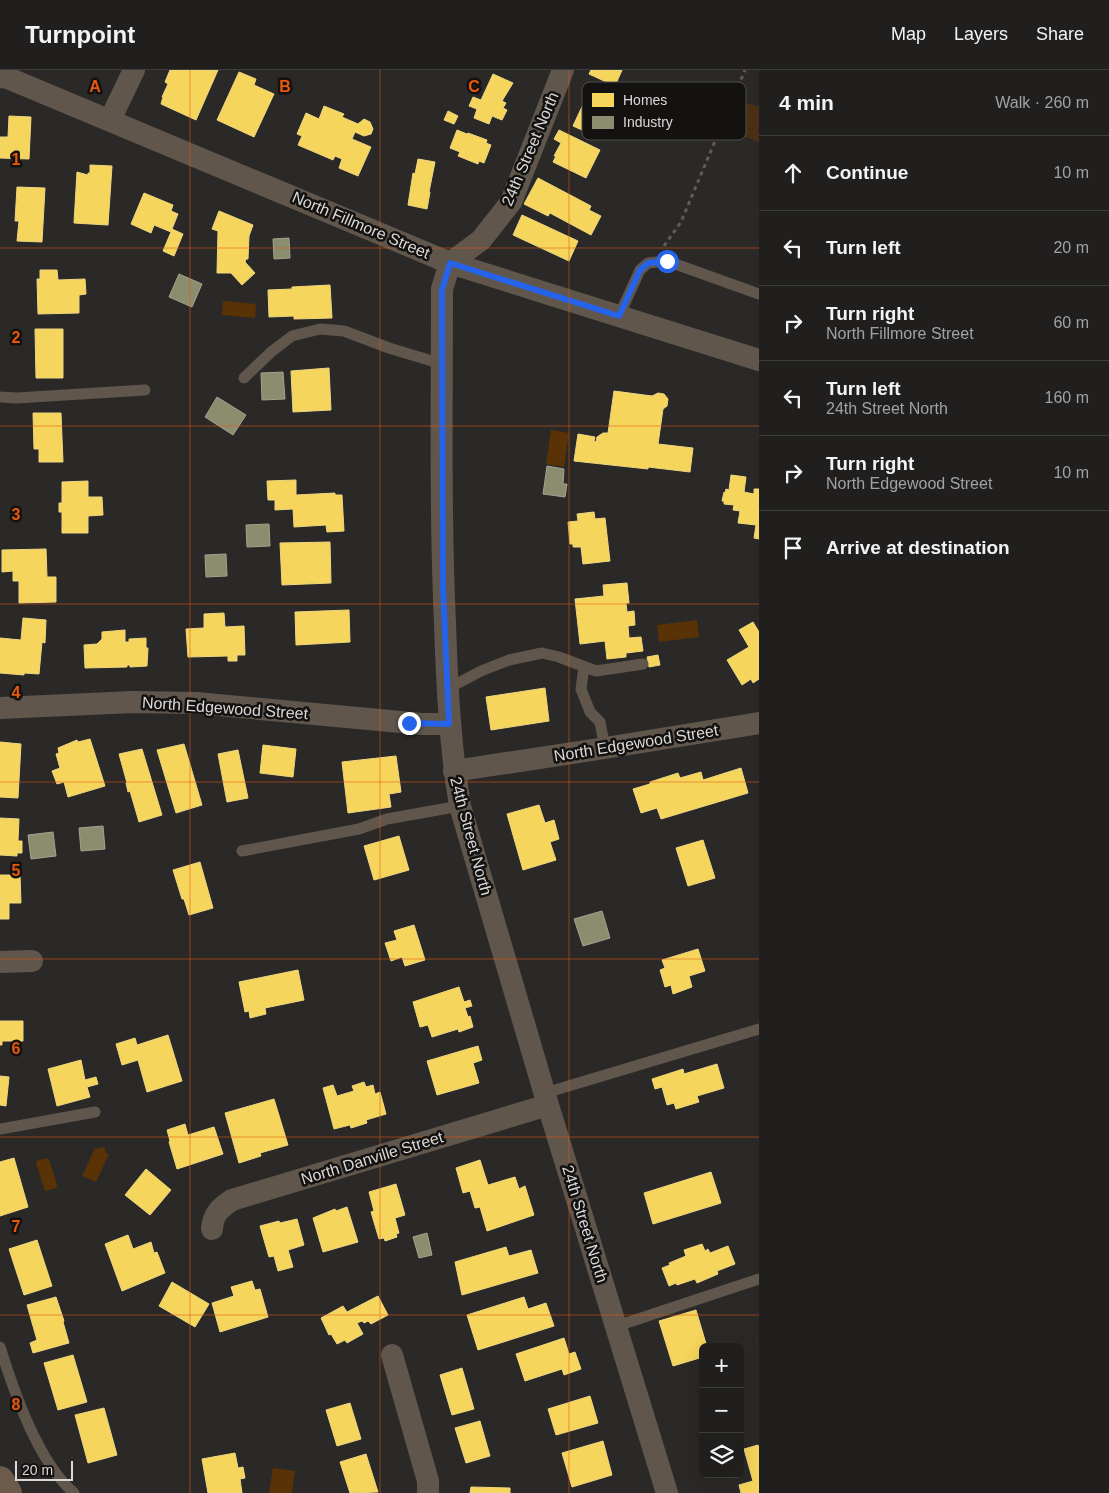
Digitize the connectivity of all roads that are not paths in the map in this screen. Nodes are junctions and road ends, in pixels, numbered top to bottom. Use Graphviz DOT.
graph roads {
  1 [pos="134,70"];
  2 [pos="563,70"];
  3 [pos="0,77"];
  4 [pos="110,120"];
  5 [pos="450,263"];
  6 [pos="759,294"];
  7 [pos="619,316"];
  8 [pos="759,360"];
  9 [pos="442,364"];
  10 [pos="244,378"];
  11 [pos="145,390"];
  12 [pos="0,397"];
  13 [pos="643,664"];
  14 [pos="584,666"];
  15 [pos="447,688"];
  16 [pos="0,708"];
  17 [pos="759,723"];
  18 [pos="449,724"];
  19 [pos="606,748"];
  20 [pos="454,771"];
  21 [pos="460,806"];
  22 [pos="242,851"];
  23 [pos="32,961"];
  24 [pos="0,962"];
  25 [pos="759,1029"];
  26 [pos="546,1099"];
  27 [pos="95,1112"];
  28 [pos="0,1129"];
  29 [pos="212,1229"];
  30 [pos="759,1279"];
  31 [pos="617,1326"];
  32 [pos="0,1347"];
  33 [pos="392,1355"];
  34 [pos="0,1480"];
  35 [pos="8,1493"];
  36 [pos="74,1493"];
  37 [pos="428,1493"];
  38 [pos="667,1493"];
  1 -- 4 [label="street"];
  2 -- 5 [label="street, 24th Street North"];
  3 -- 4 [label="street, North Fillmore Street"];
  4 -- 5 [label="street, North Fillmore Street"];
  5 -- 7 [label="street, North Fillmore Street"];
  5 -- 9 [label="street, 24th Street North"];
  6 -- 7 [label="lane"];
  7 -- 8 [label="street, North Fillmore Street"];
  9 -- 10 [label="lane"];
  9 -- 15 [label="street, 24th Street North"];
  11 -- 12 [label="lane"];
  13 -- 14 [label="lane"];
  14 -- 15 [label="lane"];
  14 -- 19 [label="lane"];
  15 -- 18 [label="street, 24th Street North"];
  16 -- 18 [label="street, North Edgewood Street"];
  17 -- 19 [label="street, North Edgewood Street"];
  18 -- 20 [label="street, 24th Street North"];
  19 -- 20 [label="street, North Edgewood Street"];
  20 -- 21 [label="street, 24th Street North"];
  21 -- 22 [label="lane"];
  21 -- 26 [label="street, 24th Street North"];
  23 -- 24 [label="street"];
  25 -- 26 [label="lane"];
  26 -- 29 [label="street, North Danville Street"];
  26 -- 31 [label="street, 24th Street North"];
  27 -- 28 [label="lane"];
  30 -- 31 [label="lane"];
  31 -- 38 [label="street, 24th Street North"];
  32 -- 36 [label="lane"];
  33 -- 37 [label="street"];
  34 -- 35 [label="main road"];
}
